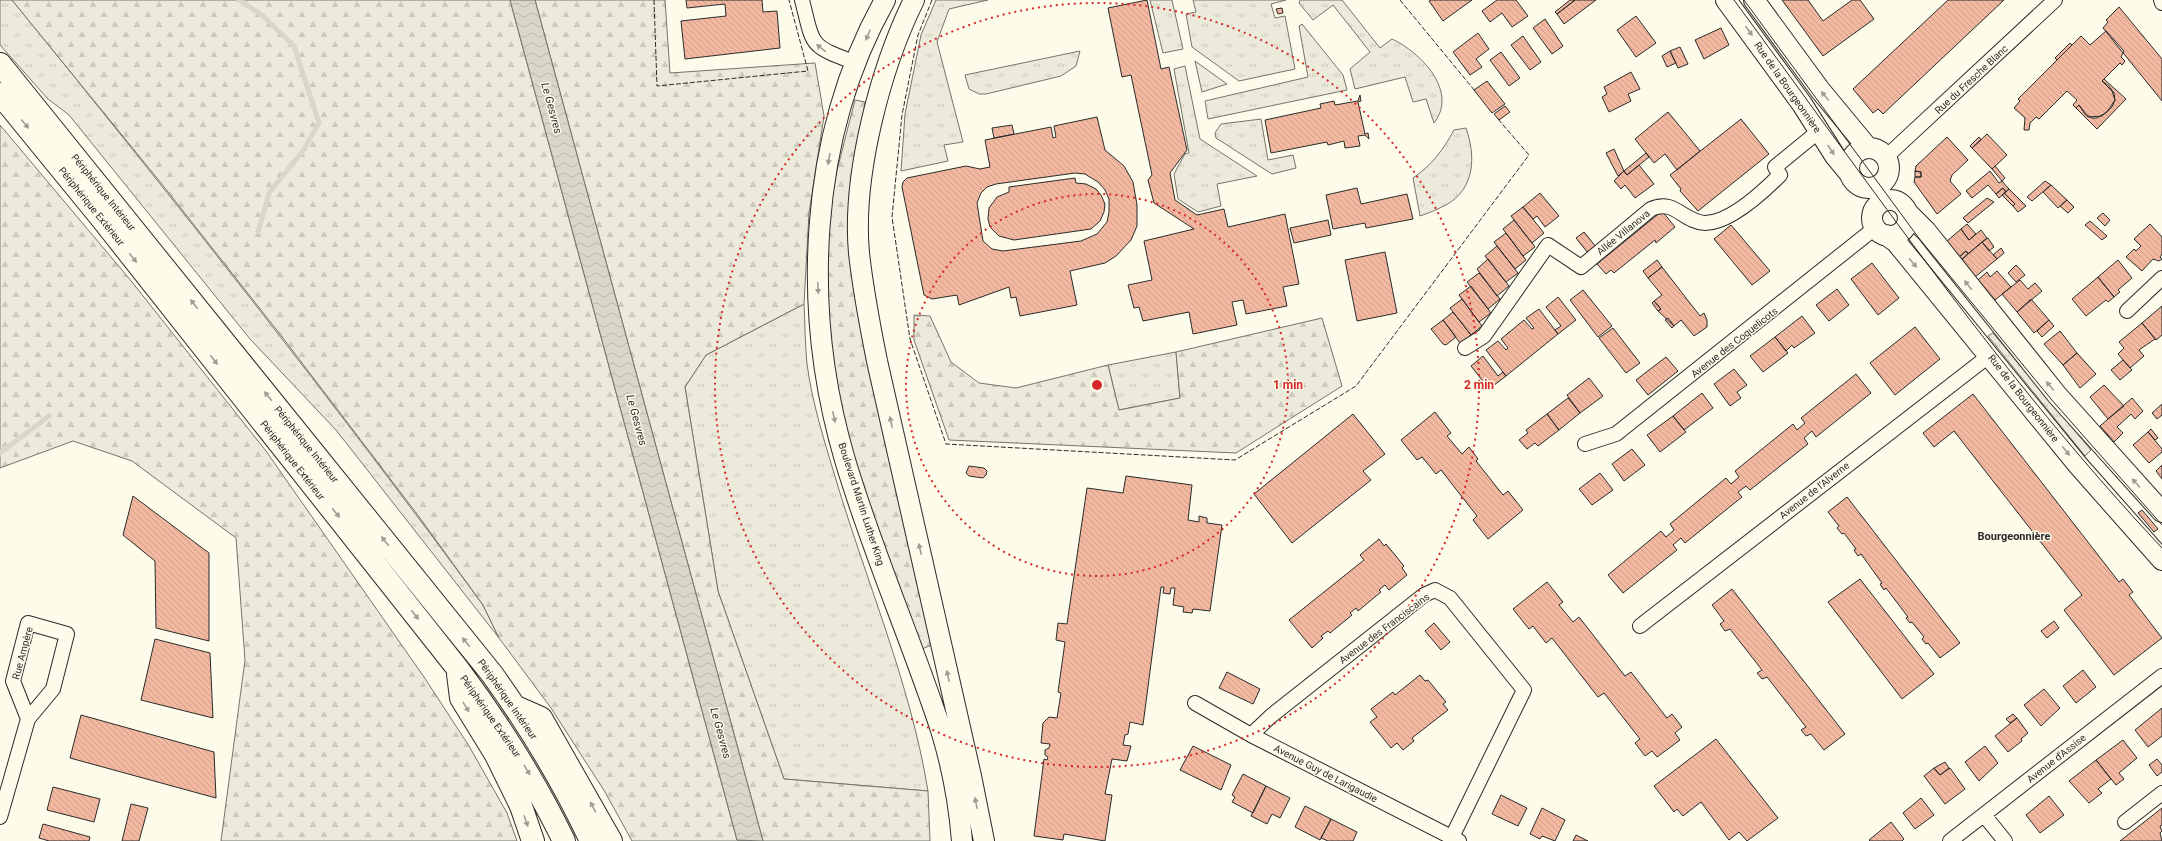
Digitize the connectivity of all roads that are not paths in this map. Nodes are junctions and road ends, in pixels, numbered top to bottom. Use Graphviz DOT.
graph roads {
  1 [pos="802,0"];
  2 [pos="885,0"];
  3 [pos="914,0"];
  4 [pos="1726,0"];
  5 [pos="1754,0"];
  6 [pos="2055,0"];
  7 [pos="2160,0"];
  8 [pos="2162,3"];
  9 [pos="856,63"];
  10 [pos="0,64"];
  11 [pos="0,94"];
  12 [pos="1819,131"];
  13 [pos="1868,148"];
  14 [pos="1886,156"];
  15 [pos="1887,177"];
  16 [pos="1853,179"];
  17 [pos="1904,208"];
  18 [pos="1878,226"];
  19 [pos="2162,278"];
  20 [pos="2127,311"];
  21 [pos="1465,348"];
  22 [pos="1990,355"];
  23 [pos="1585,444"];
  24 [pos="2162,512"];
  25 [pos="2162,560"];
  26 [pos="1640,626"];
  27 [pos="458,669"];
  28 [pos="2162,676"];
  29 [pos="1195,703"];
  30 [pos="516,707"];
  31 [pos="28,719"];
  32 [pos="1251,735"];
  33 [pos="2162,793"];
  34 [pos="1984,815"];
  35 [pos="0,817"];
  36 [pos="2125,822"];
  37 [pos="1456,839"];
  38 [pos="533,841"];
  39 [pos="564,841"];
  40 [pos="591,841"];
  41 [pos="612,841"];
  42 [pos="962,841"];
  43 [pos="984,841"];
  44 [pos="1950,841"];
  45 [pos="2005,841"];
  9 -- 1 [label="street, one-way"];
  2 -- 9 [label="main road, Boulevard Martin Luther King, one-way"];
  43 -- 3 [label="main road, one-way"];
  4 -- 12 [label="main road, Rue de la Bourgeonnière, one-way"];
  13 -- 5 [label="main road, one-way"];
  6 -- 14 [label="street, Rue du Fresche Blanc"];
  7 -- 8 [label="street"];
  9 -- 42 [label="main road, Boulevard Martin Luther King, one-way"];
  30 -- 10 [label="highway, Périphérique Intérieur, one-way"];
  11 -- 27 [label="highway, Périphérique Extérieur, one-way"];
  12 -- 16 [label="main road, Rue de la Bourgeonnière, one-way"];
  12 -- 21 [label="street, Allée Villanova"];
  13 -- 14 [label="main road"];
  13 -- 16 [label="main road"];
  14 -- 15 [label="main road"];
  15 -- 16 [label="main road"];
  15 -- 17 [label="main road"];
  16 -- 18 [label="main road, Rue de la Bourgeonnière"];
  17 -- 18 [label="main road"];
  17 -- 18 [label="main road"];
  24 -- 17 [label="main road, one-way"];
  18 -- 22 [label="main road, Rue de la Bourgeonnière, one-way"];
  18 -- 23 [label="street, Avenue des Coquelicots"];
  19 -- 20 [label="street"];
  22 -- 25 [label="main road, Rue de la Bourgeonnière, one-way"];
  22 -- 26 [label="street, Avenue de l'Alverne"];
  27 -- 38 [label="highway, one-way"];
  27 -- 39 [label="highway, Périphérique Extérieur, one-way"];
  28 -- 34 [label="street, Avenue d'Assise"];
  29 -- 32 [label="street, Avenue Guy de Larigaudie"];
  30 -- 40 [label="highway, Périphérique Intérieur"];
  41 -- 30 [label="highway, one-way"];
  31 -- 31 [label="street, Rue Ampère"];
  31 -- 35 [label="street, Rue Ampère"];
  32 -- 37 [label="street, Avenue Guy de Larigaudie"];
  32 -- 37 [label="street, Avenue des Franciscains"];
  33 -- 36 [label="street"];
  34 -- 44 [label="street, Avenue d'Assise"];
  34 -- 45 [label="street"];
}
